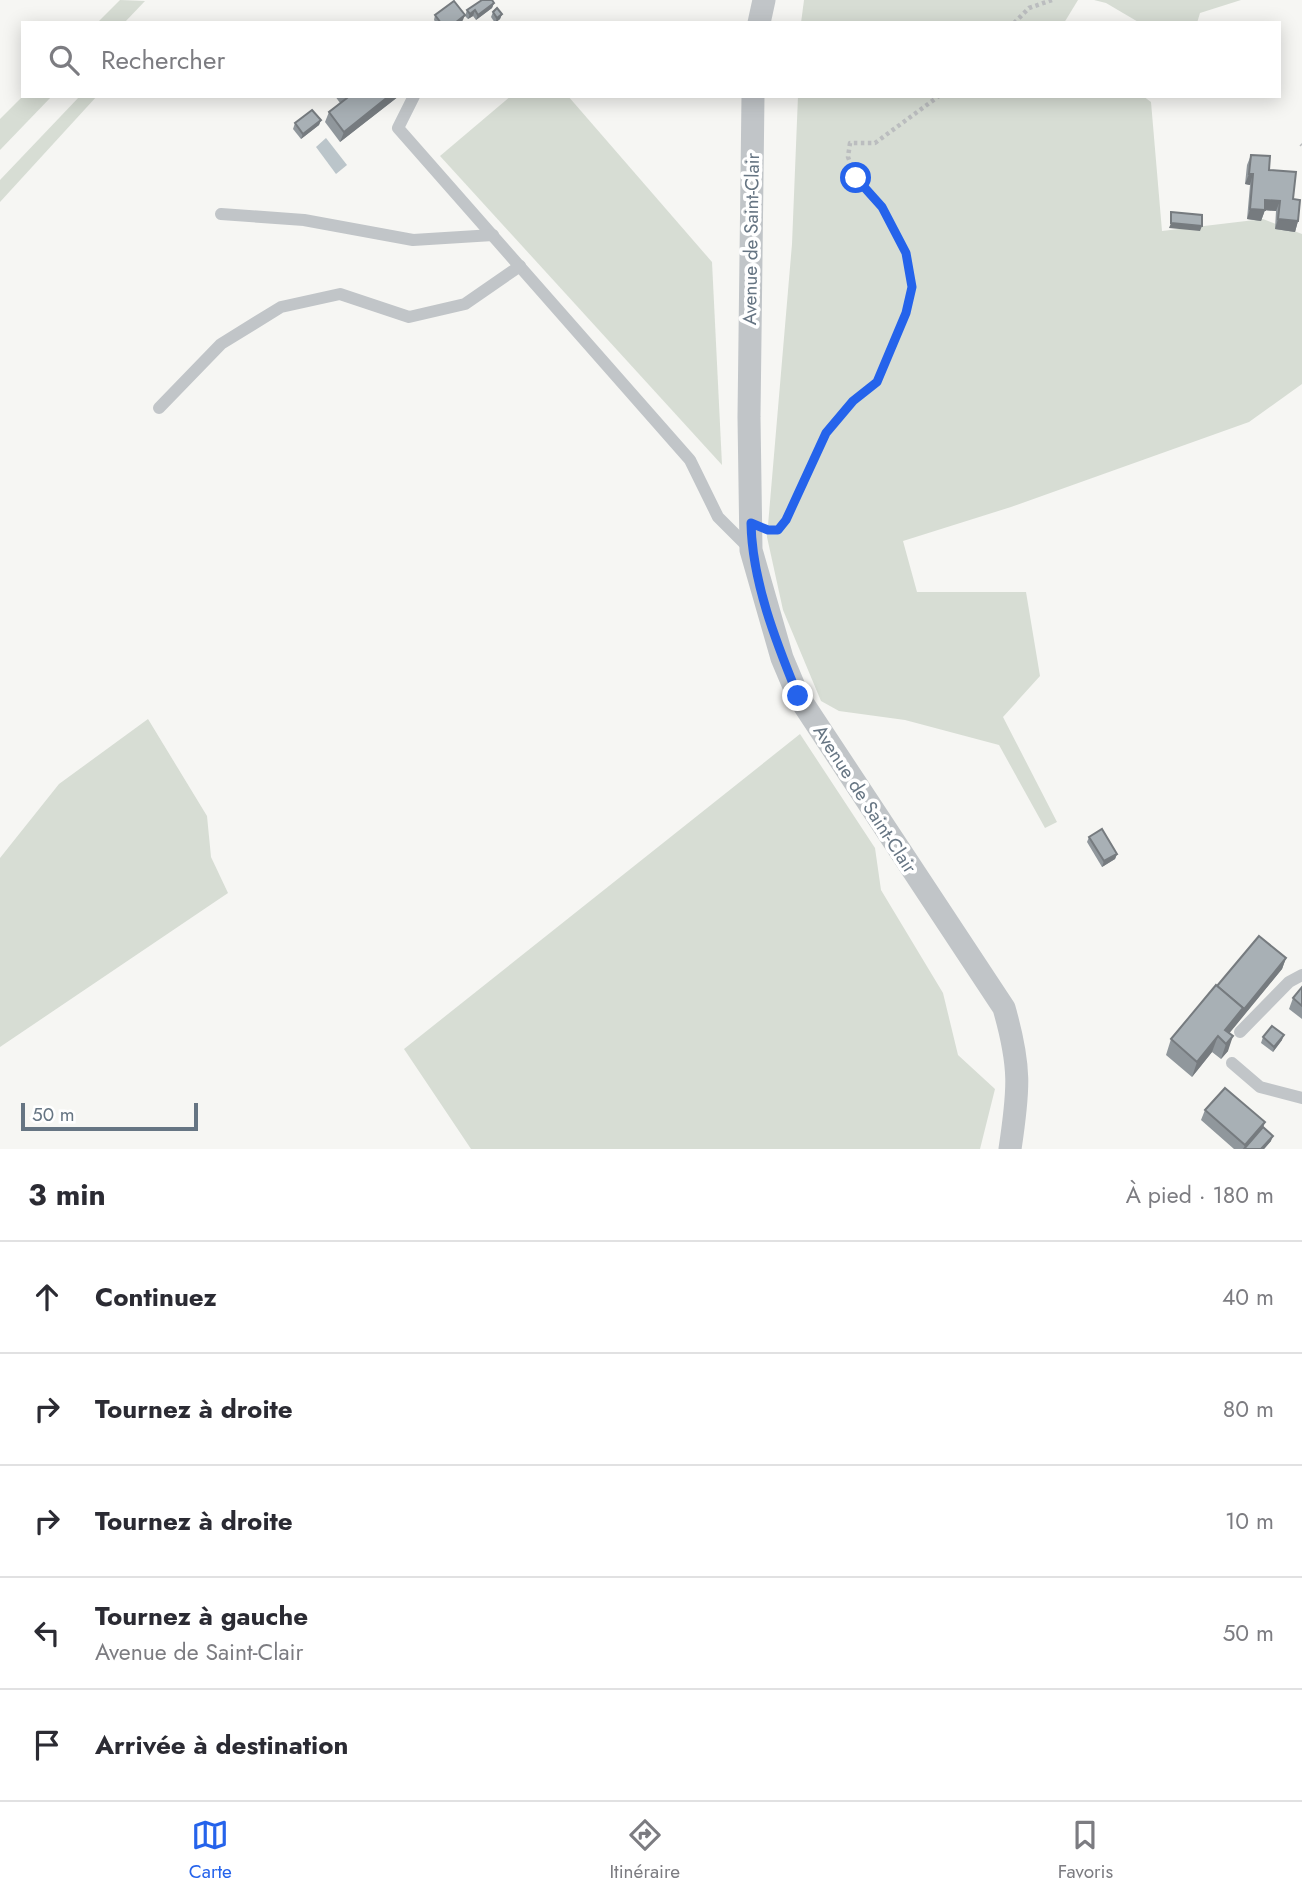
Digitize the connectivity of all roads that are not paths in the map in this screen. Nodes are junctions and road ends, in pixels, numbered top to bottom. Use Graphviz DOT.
graph roads {
  1 [pos="764,0"];
  2 [pos="759,21"];
  3 [pos="413,98"];
  4 [pos="753,98"];
  5 [pos="221,214"];
  6 [pos="493,235"];
  7 [pos="520,266"];
  8 [pos="159,408"];
  9 [pos="751,550"];
  10 [pos="1302,975"];
  11 [pos="1240,1032"];
  12 [pos="1232,1063"];
  13 [pos="1302,1098"];
  14 [pos="1010,1149"];
  1 -- 2 [label="street"];
  3 -- 6 [label="lane"];
  4 -- 9 [label="street, Avenue de Saint-Clair"];
  5 -- 6 [label="lane"];
  6 -- 7 [label="lane"];
  7 -- 8 [label="lane"];
  7 -- 9 [label="lane"];
  9 -- 14 [label="street, Avenue de Saint-Clair"];
  10 -- 11 [label="lane"];
  12 -- 13 [label="lane"];
}
